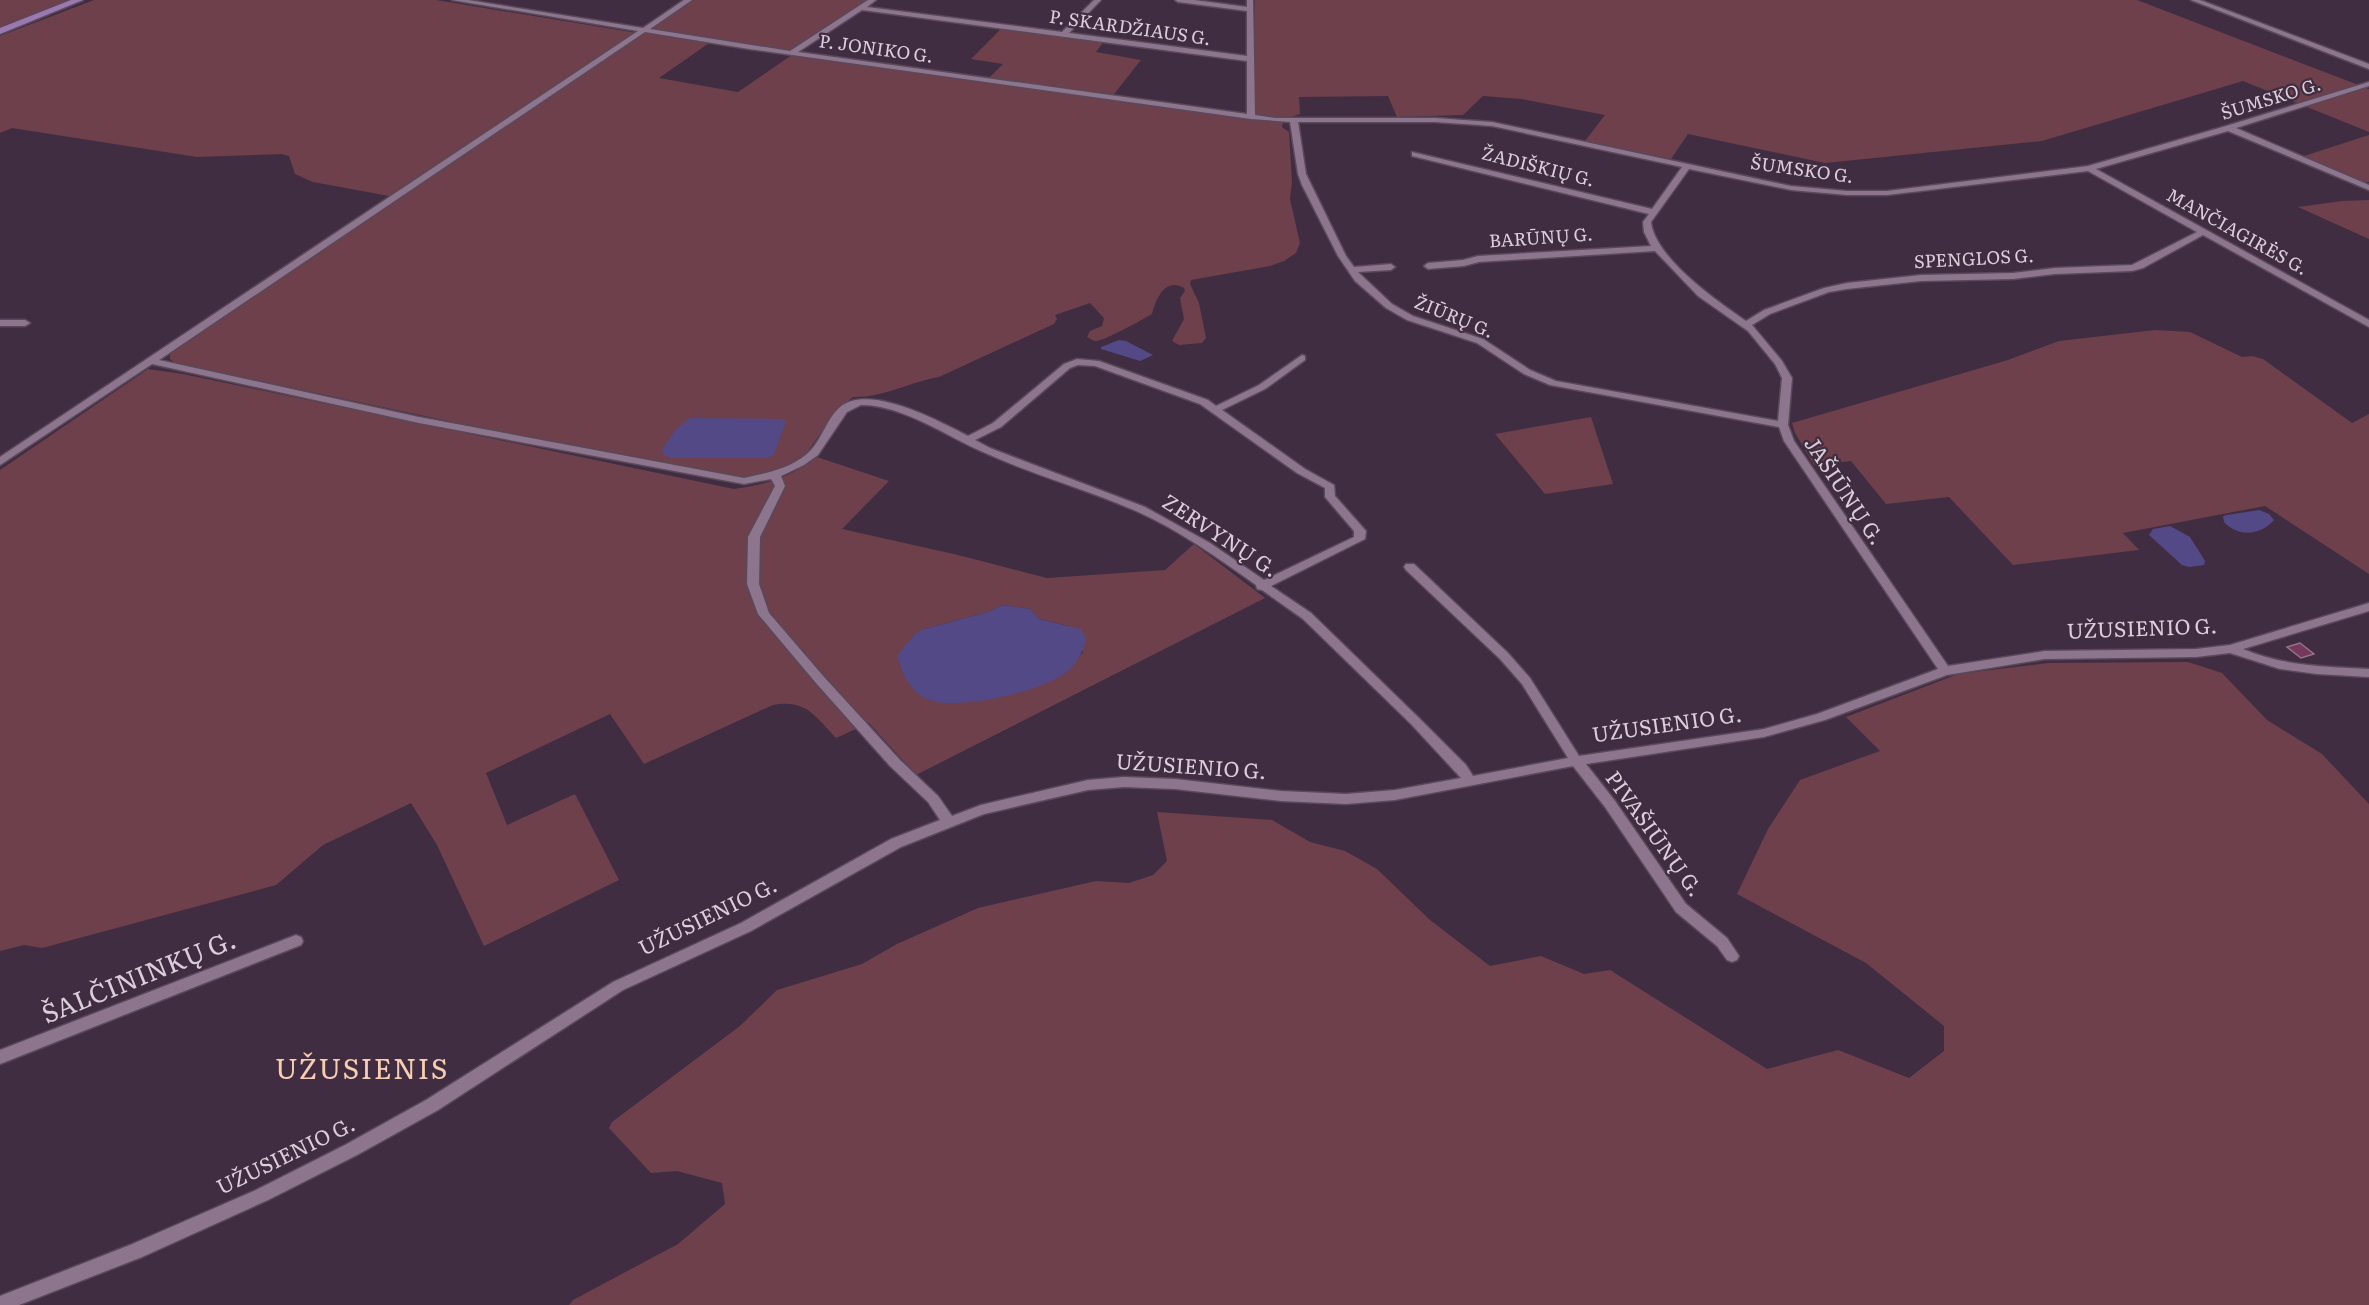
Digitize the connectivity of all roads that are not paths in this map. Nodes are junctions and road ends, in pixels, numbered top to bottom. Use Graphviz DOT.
graph roads {
  1 [pos="79,0"];
  2 [pos="455,0"];
  3 [pos="527,0"];
  4 [pos="688,0"];
  5 [pos="873,0"];
  6 [pos="1098,0"];
  7 [pos="1178,0"];
  8 [pos="1250,0"];
  9 [pos="2194,0"];
  10 [pos="862,8"];
  11 [pos="1250,9"];
  12 [pos="512,10"];
  13 [pos="0,31"];
  14 [pos="642,31"];
  15 [pos="1064,34"];
  16 [pos="791,53"];
  17 [pos="1251,59"];
  18 [pos="2369,67"];
  19 [pos="2369,84"];
  20 [pos="1251,117"];
  21 [pos="1294,121"];
  22 [pos="2229,128"];
  23 [pos="1415,154"];
  24 [pos="1687,165"];
  25 [pos="2089,168"];
  26 [pos="2369,189"];
  27 [pos="1653,212"];
  28 [pos="2204,231"];
  29 [pos="1657,248"];
  30 [pos="1428,266"];
  31 [pos="1392,267"];
  32 [pos="1350,270"];
  33 [pos="0,323"];
  34 [pos="25,323"];
  35 [pos="2368,323"];
  36 [pos="1746,325"];
  37 [pos="1302,358"];
  38 [pos="151,360"];
  39 [pos="1217,410"];
  40 [pos="1783,425"];
  41 [pos="968,440"];
  42 [pos="0,462"];
  43 [pos="775,476"];
  44 [pos="1410,567"];
  45 [pos="1261,586"];
  46 [pos="2369,607"];
  47 [pos="2232,649"];
  48 [pos="1945,670"];
  49 [pos="2369,673"];
  50 [pos="1576,761"];
  51 [pos="1470,782"];
  52 [pos="948,821"];
  53 [pos="296,941"];
  54 [pos="1732,956"];
  55 [pos="0,1057"];
  56 [pos="0,1304"];
  1 -- 13 [label="main road"];
  2 -- 12 [label="street, P. JONIKO G."];
  3 -- 12 [label="street"];
  4 -- 14 [label="street"];
  5 -- 10 [label="street"];
  6 -- 15 [label="street"];
  7 -- 11 [label="street"];
  8 -- 11 [label="street"];
  9 -- 18 [label="street"];
  10 -- 15 [label="street, P. SKARDŽIAUS G."];
  10 -- 16 [label="street"];
  11 -- 17 [label="street"];
  12 -- 14 [label="street, P. JONIKO G."];
  14 -- 16 [label="street, P. JONIKO G."];
  14 -- 38 [label="street"];
  15 -- 17 [label="street, P. SKARDŽIAUS G."];
  16 -- 20 [label="street, P. JONIKO G."];
  17 -- 20 [label="street"];
  19 -- 22 [label="street, ŠUMSKO G."];
  20 -- 21 [label="street, P. JONIKO G."];
  21 -- 24 [label="street, ŠUMSKO G."];
  21 -- 32 [label="street, ŽIŪRŲ G."];
  22 -- 25 [label="street, ŠUMSKO G."];
  22 -- 26 [label="street"];
  23 -- 27 [label="street, ŽADIŠKIŲ G."];
  24 -- 25 [label="street, ŠUMSKO G."];
  24 -- 27 [label="street"];
  25 -- 28 [label="street, MANČIAGIRĖS G."];
  27 -- 29 [label="street, JAŠIŪNŲ G."];
  28 -- 35 [label="street, MANČIAGIRĖS G."];
  28 -- 36 [label="street, SPENGLOS G."];
  29 -- 30 [label="street, BARŪNŲ G."];
  29 -- 36 [label="street, JAŠIŪNŲ G."];
  31 -- 32 [label="street"];
  32 -- 40 [label="street, ŽIŪRŲ G."];
  33 -- 34 [label="street"];
  36 -- 40 [label="street, JAŠIŪNŲ G."];
  37 -- 39 [label="street"];
  38 -- 42 [label="street"];
  38 -- 43 [label="street"];
  39 -- 41 [label="street"];
  39 -- 45 [label="street"];
  40 -- 48 [label="street, JAŠIŪNŲ G."];
  41 -- 43 [label="street, ZERVYNŲ G."];
  41 -- 45 [label="street, ZERVYNŲ G."];
  43 -- 52 [label="street"];
  44 -- 50 [label="street, PIVAŠIŪNŲ G."];
  45 -- 51 [label="street, ZERVYNŲ G."];
  46 -- 47 [label="street, UŽUSIENIO G."];
  47 -- 48 [label="street, UŽUSIENIO G."];
  47 -- 49 [label="street"];
  48 -- 50 [label="street, UŽUSIENIO G."];
  50 -- 51 [label="street, UŽUSIENIO G."];
  50 -- 54 [label="street, PIVAŠIŪNŲ G."];
  51 -- 52 [label="street, UŽUSIENIO G."];
  52 -- 56 [label="street, UŽUSIENIO G."];
  53 -- 55 [label="street, ŠALČININKŲ G."];
}
